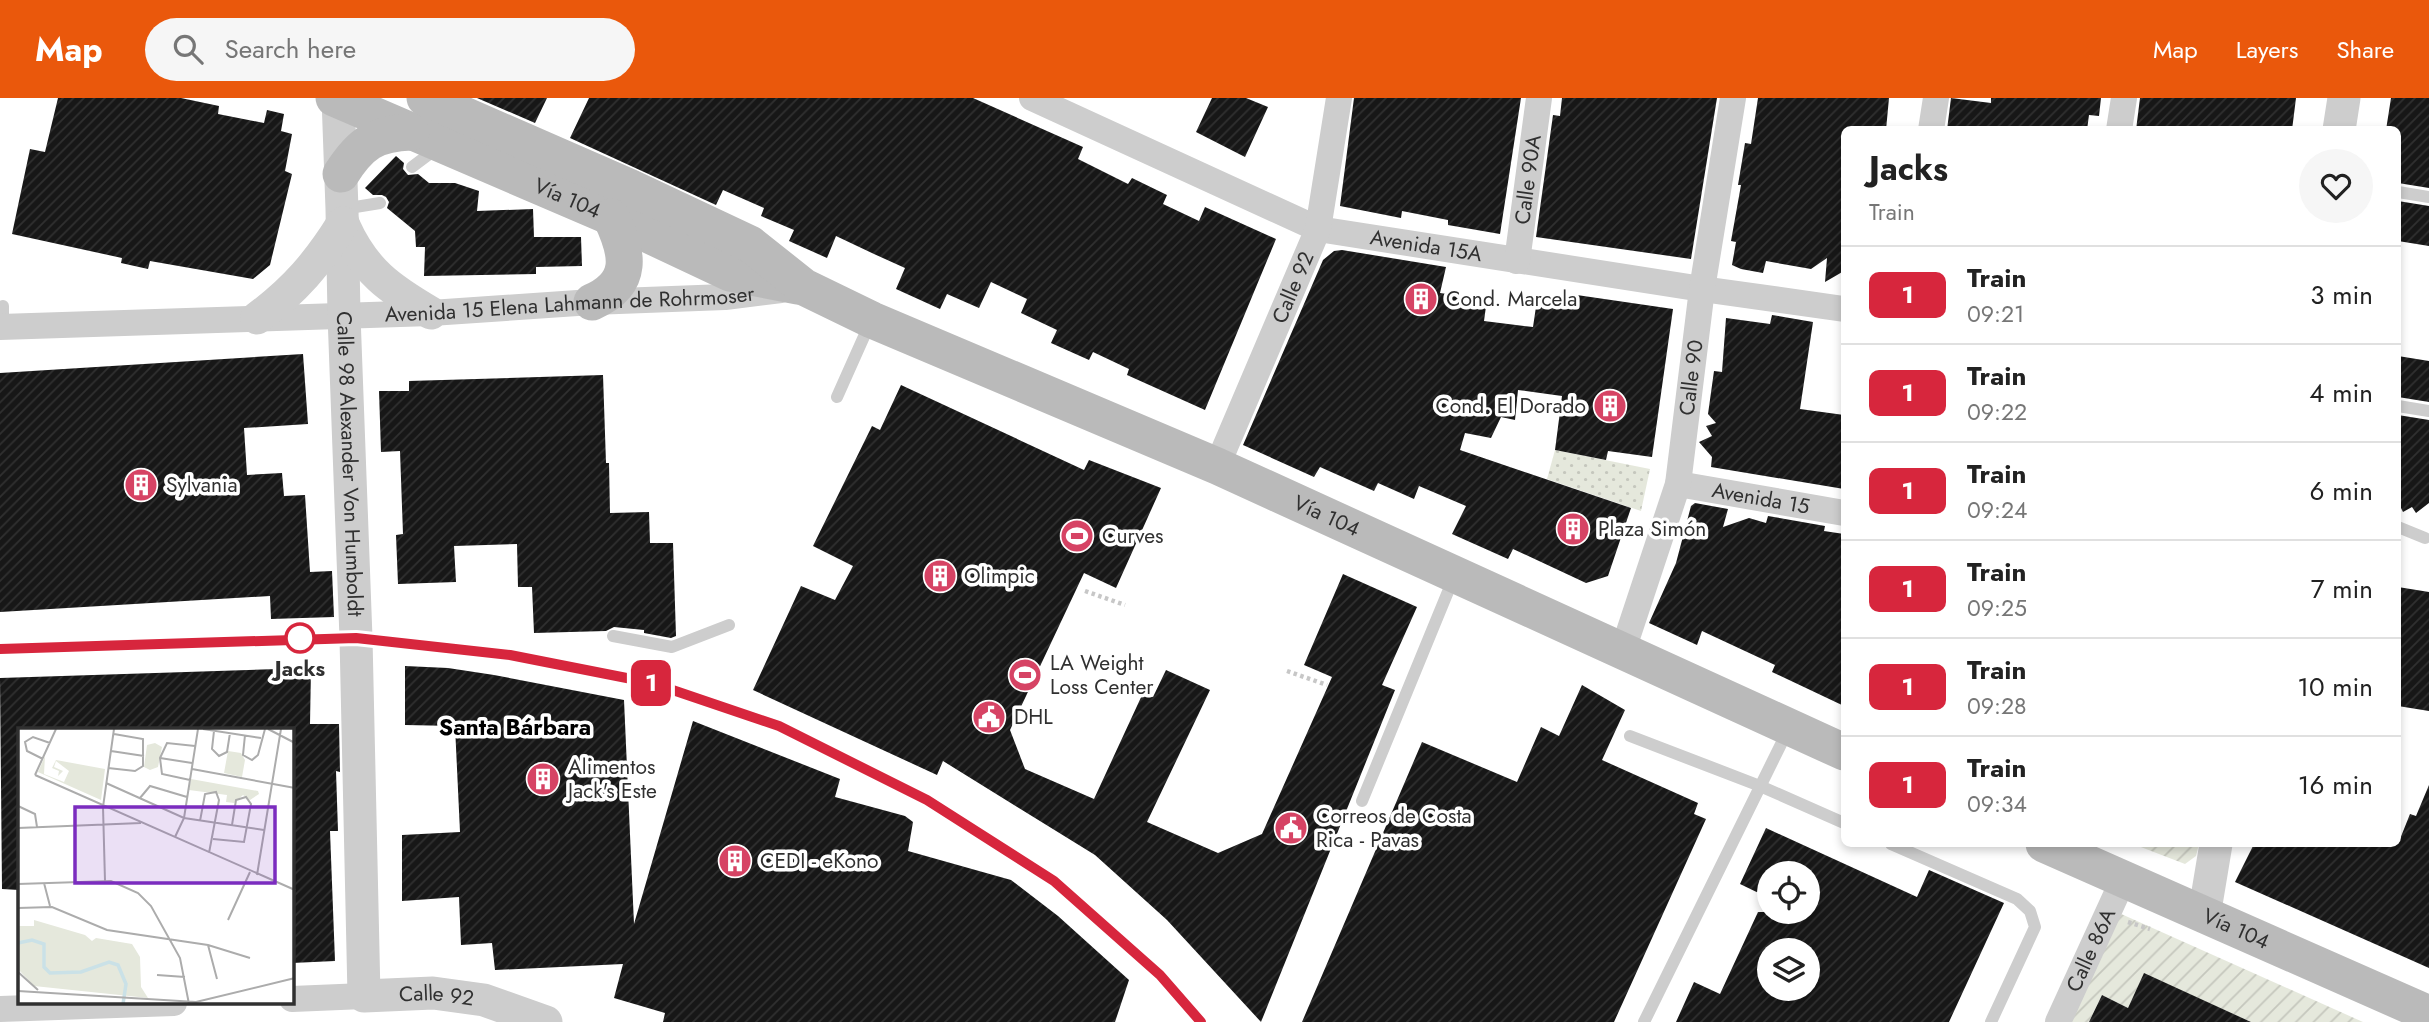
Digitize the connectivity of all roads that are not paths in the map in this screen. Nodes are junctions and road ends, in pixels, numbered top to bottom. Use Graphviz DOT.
graph roads {
  1 [pos="425,98"];
  2 [pos="1032,98"];
  3 [pos="1339,98"];
  4 [pos="1539,98"];
  5 [pos="1733,98"];
  6 [pos="1936,98"];
  7 [pos="2124,98"];
  8 [pos="2344,98"];
  9 [pos="336,99"];
  10 [pos="1932,126"];
  11 [pos="2120,126"];
  12 [pos="2340,126"];
  13 [pos="421,148"];
  14 [pos="2401,192"];
  15 [pos="2429,197"];
  16 [pos="342,202"];
  17 [pos="380,203"];
  18 [pos="611,217"];
  19 [pos="1318,229"];
  20 [pos="1517,261"];
  21 [pos="804,287"];
  22 [pos="1702,289"];
  23 [pos="592,302"];
  24 [pos="1841,309"];
  25 [pos="431,313"];
  26 [pos="344,315"];
  27 [pos="257,318"];
  28 [pos="2,320"];
  29 [pos="872,320"];
  30 [pos="837,397"];
  31 [pos="2401,406"];
  32 [pos="2429,411"];
  33 [pos="1217,466"];
  34 [pos="1678,484"];
  35 [pos="1841,512"];
  36 [pos="2401,528"];
  37 [pos="2425,538"];
  38 [pos="1456,573"];
  39 [pos="729,625"];
  40 [pos="613,636"];
  41 [pos="1623,650"];
  42 [pos="1789,727"];
  43 [pos="1630,736"];
  44 [pos="1841,751"];
  45 [pos="1760,786"];
  46 [pos="1362,801"];
  47 [pos="1841,822"];
  48 [pos="1899,847"];
  49 [pos="2051,847"];
  50 [pos="2216,847"];
  51 [pos="2123,880"];
  52 [pos="2204,916"];
  53 [pos="365,996"];
  54 [pos="294,999"];
  55 [pos="144,1004"];
  56 [pos="0,1009"];
  57 [pos="2429,1014"];
  58 [pos="546,1022"];
  59 [pos="1644,1022"];
  60 [pos="1991,1022"];
  61 [pos="2058,1022"];
  1 -- 21 [label="main road, Vía 104"];
  2 -- 19 [label="street, Avenida 15A"];
  3 -- 19 [label="street, Calle 92"];
  4 -- 20 [label="street, Calle 90A"];
  5 -- 22 [label="street, Calle 90"];
  6 -- 10 [label="street"];
  7 -- 11 [label="street"];
  8 -- 12 [label="street"];
  9 -- 13 [label="main road, Vía 104"];
  9 -- 16 [label="street, Calle 98 Alexander Von Humboldt"];
  13 -- 16 [label="main road"];
  13 -- 18 [label="main road, Vía 104"];
  14 -- 15 [label="lane"];
  16 -- 17 [label="lane"];
  16 -- 25 [label="street"];
  16 -- 26 [label="street, Calle 98 Alexander Von Humboldt"];
  16 -- 27 [label="street"];
  18 -- 21 [label="main road, Vía 104"];
  18 -- 23 [label="main road"];
  19 -- 20 [label="street, Avenida 15A"];
  19 -- 33 [label="street, Calle 92"];
  20 -- 22 [label="street, Avenida 15A"];
  21 -- 23 [label="street, Avenida 15 Elena Lahmann de Rohrmoser"];
  21 -- 29 [label="main road, Vía 104"];
  22 -- 24 [label="street, Avenida 15A"];
  22 -- 34 [label="street, Calle 90"];
  23 -- 25 [label="street, Avenida 15 Elena Lahmann de Rohrmoser"];
  25 -- 26 [label="street, Avenida 15 Elena Lahmann de Rohrmoser"];
  26 -- 27 [label="street, Avenida 15 Elena Lahmann de Rohrmoser"];
  26 -- 53 [label="street, Calle 98 Alexander Von Humboldt"];
  27 -- 28 [label="street, Avenida 15 Elena Lahmann de Rohrmoser"];
  29 -- 30 [label="lane"];
  29 -- 33 [label="main road, Vía 104"];
  31 -- 32 [label="lane"];
  33 -- 38 [label="main road, Vía 104"];
  34 -- 35 [label="street, Avenida 15"];
  34 -- 41 [label="street, Calle 90"];
  36 -- 37 [label="lane"];
  38 -- 41 [label="main road, Vía 104"];
  38 -- 46 [label="lane"];
  39 -- 40 [label="lane"];
  41 -- 42 [label="main road, Vía 104"];
  42 -- 44 [label="main road, Vía 104"];
  42 -- 45 [label="lane"];
  43 -- 45 [label="lane"];
  45 -- 47 [label="lane"];
  45 -- 59 [label="lane"];
  48 -- 60 [label="lane"];
  49 -- 51 [label="main road, Vía 104"];
  50 -- 52 [label="street"];
  51 -- 52 [label="main road, Vía 104"];
  51 -- 61 [label="street, Calle 86A"];
  52 -- 57 [label="main road, Vía 104"];
  53 -- 54 [label="street"];
  53 -- 58 [label="street, Calle 92"];
  55 -- 56 [label="street"];
}
